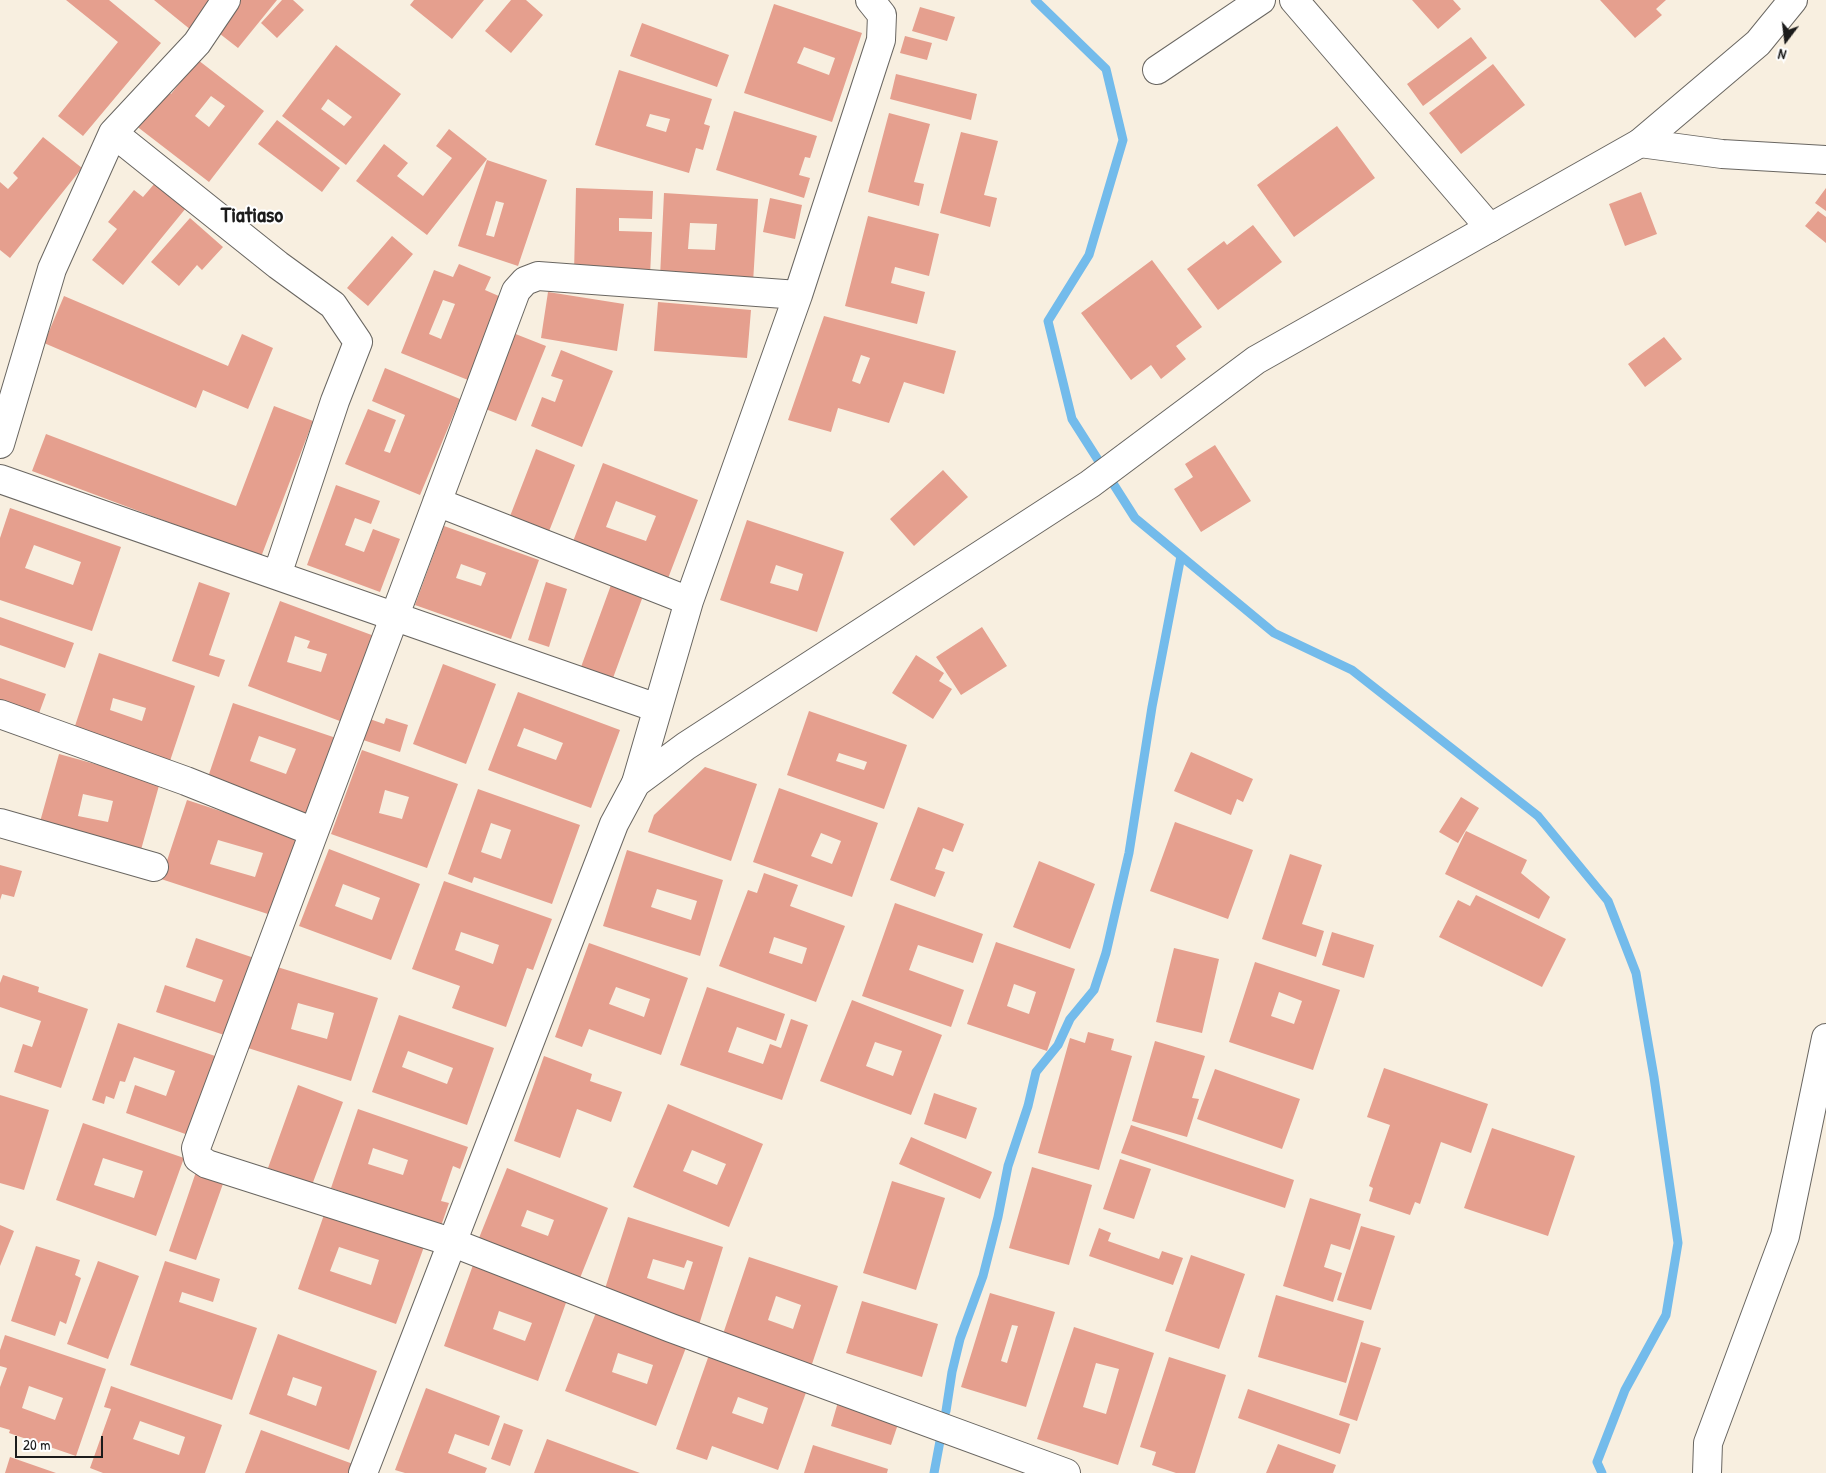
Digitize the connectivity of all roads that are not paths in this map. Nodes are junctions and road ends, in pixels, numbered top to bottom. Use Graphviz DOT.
graph roads {
  1 [pos="226,0"];
  2 [pos="870,0"];
  3 [pos="1261,0"];
  4 [pos="1294,0"];
  5 [pos="1793,0"];
  6 [pos="1157,70"];
  7 [pos="113,133"];
  8 [pos="1640,143"];
  9 [pos="1826,160"];
  10 [pos="1490,228"];
  11 [pos="798,295"];
  12 [pos="0,444"];
  13 [pos="0,479"];
  14 [pos="437,502"];
  15 [pos="277,575"];
  16 [pos="690,600"];
  17 [pos="395,615"];
  18 [pos="657,708"];
  19 [pos="0,714"];
  20 [pos="636,783"];
  21 [pos="0,823"];
  22 [pos="314,832"];
  23 [pos="154,867"];
  24 [pos="1826,1038"];
  25 [pos="451,1242"];
  26 [pos="363,1473"];
  27 [pos="1066,1473"];
  28 [pos="1707,1473"];
  1 -- 7 [label="street"];
  2 -- 11 [label="street"];
  3 -- 6 [label="street"];
  4 -- 10 [label="street"];
  5 -- 8 [label="street"];
  7 -- 12 [label="street"];
  7 -- 15 [label="street"];
  8 -- 9 [label="street"];
  8 -- 10 [label="street"];
  10 -- 20 [label="street"];
  11 -- 14 [label="street"];
  11 -- 16 [label="street"];
  13 -- 15 [label="street"];
  14 -- 16 [label="street"];
  14 -- 17 [label="street"];
  15 -- 17 [label="street"];
  16 -- 18 [label="street"];
  17 -- 18 [label="street"];
  17 -- 22 [label="street"];
  18 -- 20 [label="street"];
  19 -- 22 [label="street"];
  20 -- 25 [label="street"];
  21 -- 23 [label="street"];
  22 -- 25 [label="street"];
  24 -- 28 [label="street"];
  25 -- 26 [label="street"];
  25 -- 27 [label="street"];
}
